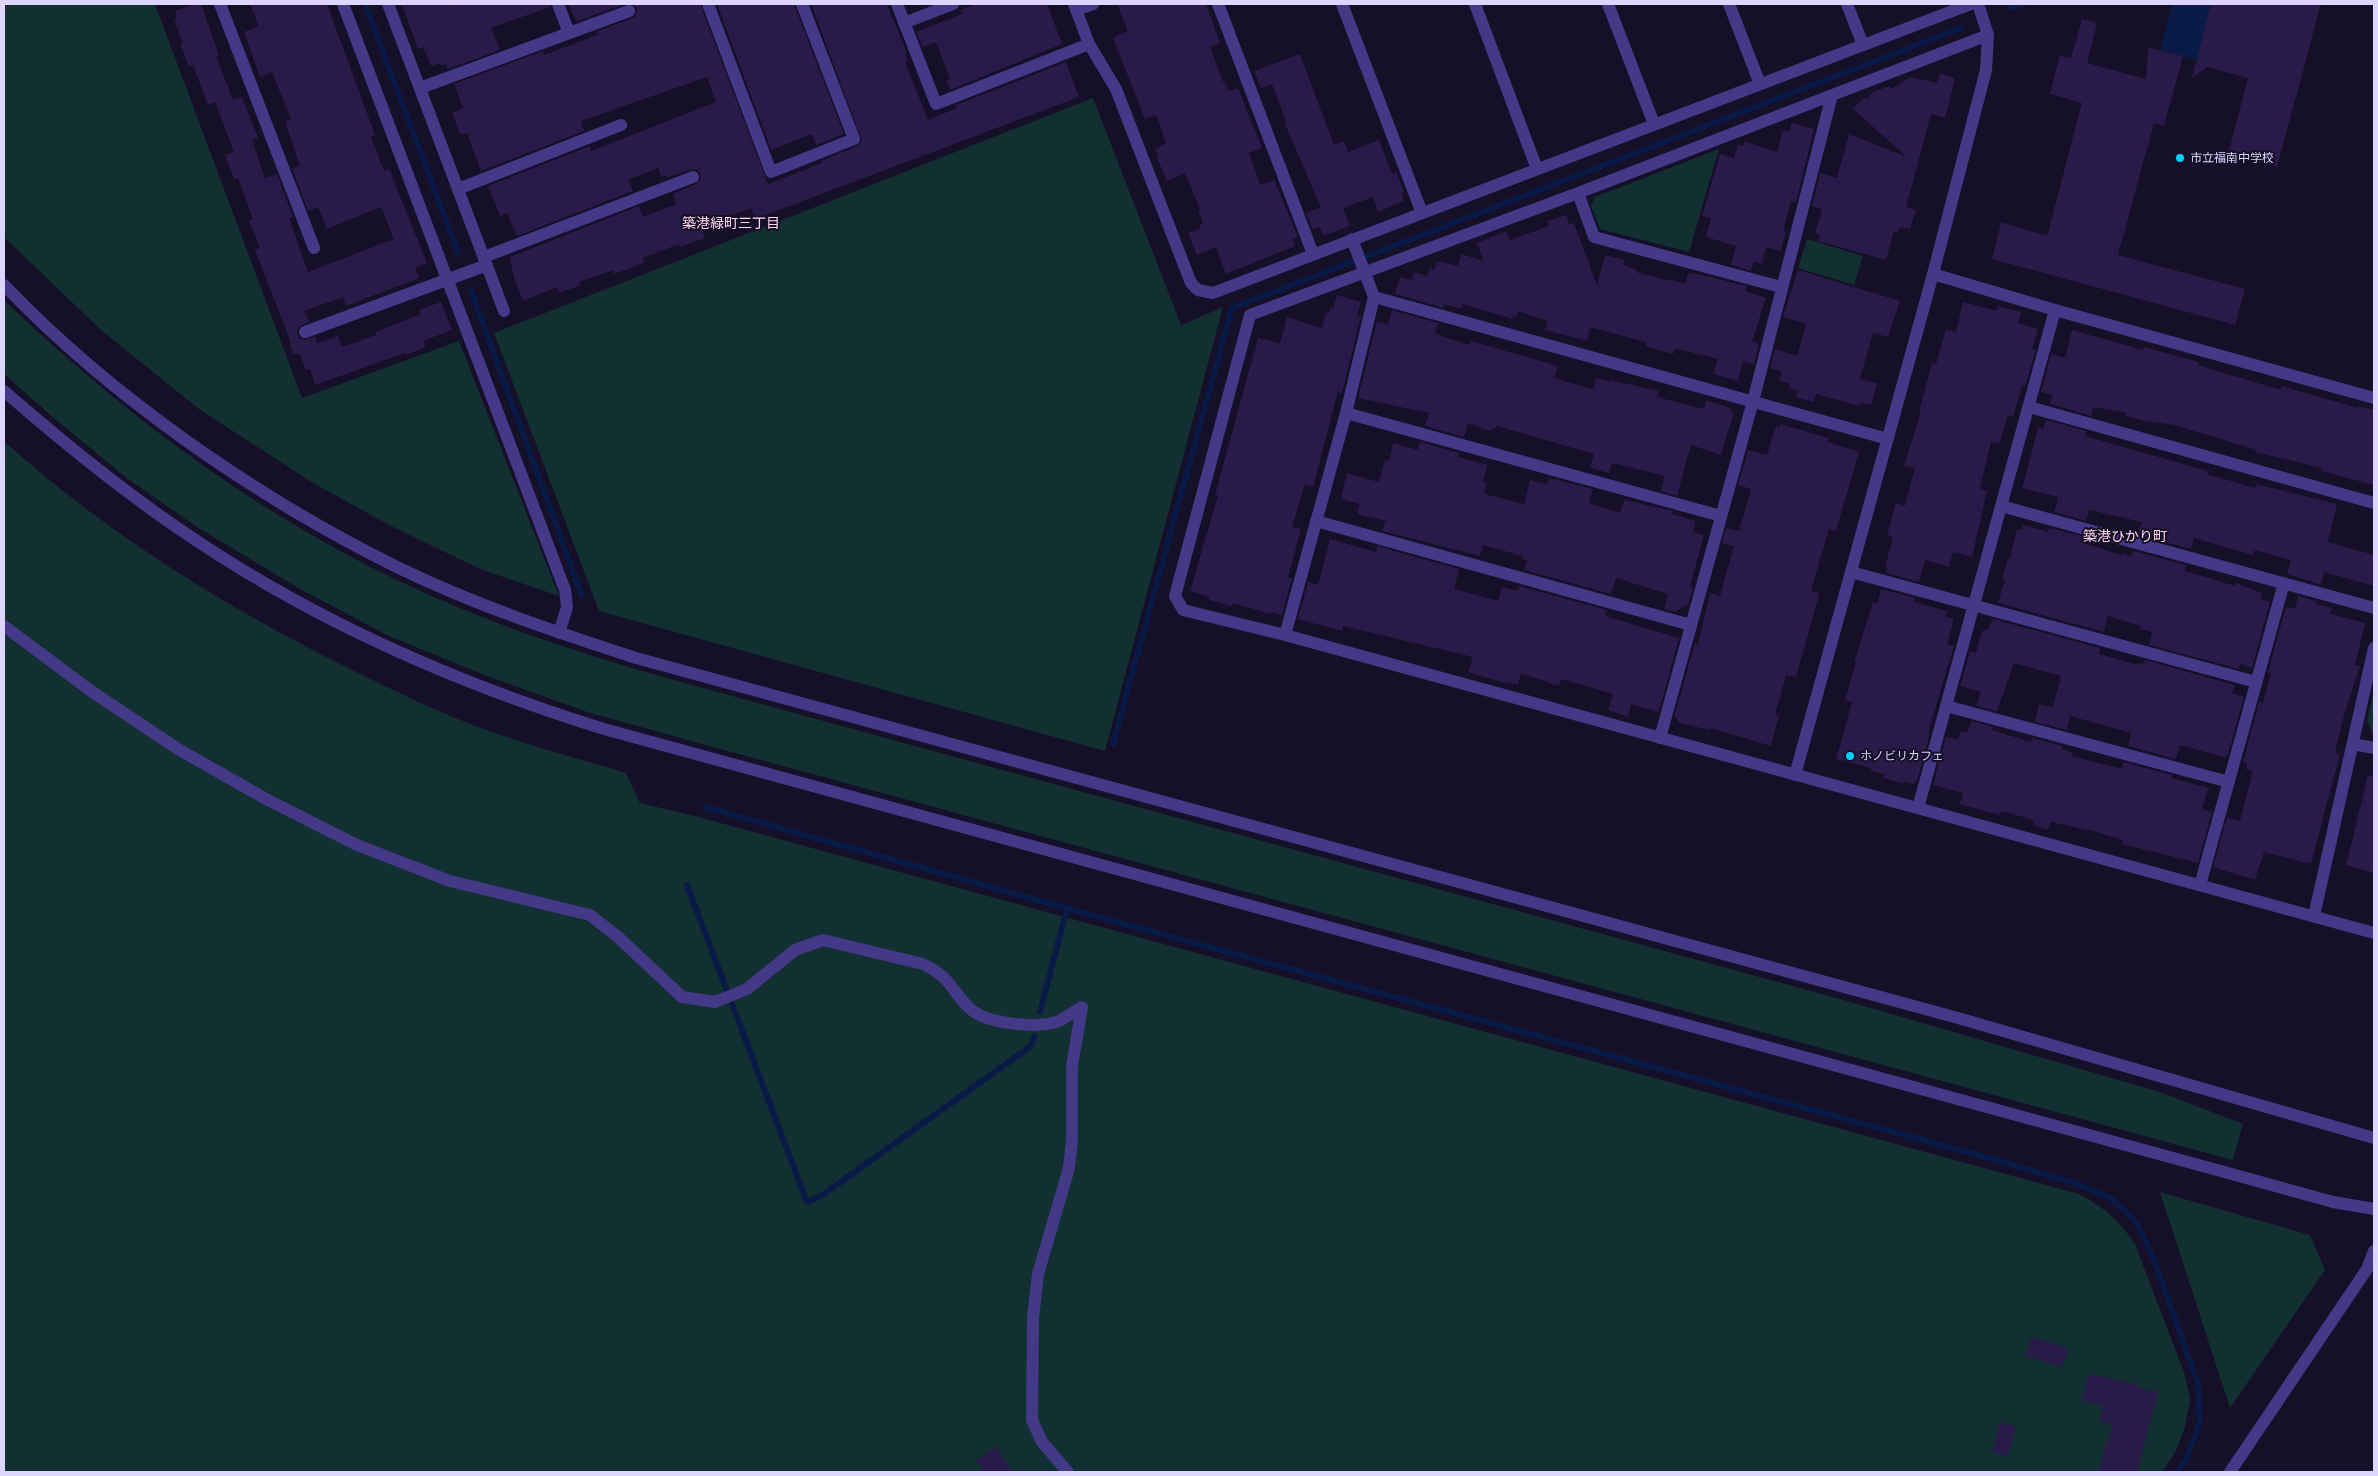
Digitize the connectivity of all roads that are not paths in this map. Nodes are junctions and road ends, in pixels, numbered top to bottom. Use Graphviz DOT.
graph roads {
  1 [pos="220,4"];
  2 [pos="343,4"];
  3 [pos="388,4"];
  4 [pos="558,4"];
  5 [pos="708,4"];
  6 [pos="802,4"];
  7 [pos="897,4"];
  8 [pos="953,4"];
  9 [pos="1094,4"];
  10 [pos="1218,4"];
  11 [pos="1342,4"];
  12 [pos="1475,4"];
  13 [pos="1608,4"];
  14 [pos="1729,4"];
  15 [pos="1847,4"];
  16 [pos="1971,4"];
  17 [pos="1978,4"];
  18 [pos="1075,7"];
  19 [pos="629,10"];
  20 [pos="904,23"];
  21 [pos="569,33"];
  22 [pos="1988,35"];
  23 [pos="1089,44"];
  24 [pos="1863,45"];
  25 [pos="1760,84"];
  26 [pos="420,88"];
  27 [pos="1832,95"];
  28 [pos="1654,124"];
  29 [pos="621,125"];
  30 [pos="1538,169"];
  31 [pos="693,177"];
  32 [pos="458,189"];
  33 [pos="1578,193"];
  34 [pos="1422,213"];
  35 [pos="1352,240"];
  36 [pos="314,248"];
  37 [pos="1313,254"];
  38 [pos="485,261"];
  39 [pos="1361,263"];
  40 [pos="1933,274"];
  41 [pos="447,279"];
  42 [pos="4,285"];
  43 [pos="1781,288"];
  44 [pos="1374,297"];
  45 [pos="2055,310"];
  46 [pos="504,311"];
  47 [pos="305,332"];
  48 [pos="4,390"];
  49 [pos="2374,398"];
  50 [pos="1753,401"];
  51 [pos="2028,407"];
  52 [pos="1346,413"];
  53 [pos="1888,440"];
  54 [pos="2374,503"];
  55 [pos="2001,506"];
  56 [pos="1721,516"];
  57 [pos="1316,521"];
  58 [pos="1851,572"];
  59 [pos="2284,583"];
  60 [pos="1974,606"];
  61 [pos="2374,608"];
  62 [pos="1691,625"];
  63 [pos="4,626"];
  64 [pos="559,633"];
  65 [pos="1285,635"];
  66 [pos="2374,648"];
  67 [pos="2256,682"];
  68 [pos="1946,706"];
  69 [pos="1660,738"];
  70 [pos="2353,744"];
  71 [pos="2374,748"];
  72 [pos="1795,774"];
  73 [pos="2229,782"];
  74 [pos="1918,808"];
  75 [pos="2200,885"];
  76 [pos="2314,916"];
  77 [pos="2374,933"];
  78 [pos="2374,1138"];
  79 [pos="2374,1209"];
  80 [pos="2374,1251"];
  81 [pos="1068,1472"];
  82 [pos="2230,1472"];
  1 -- 36 [label="street"];
  2 -- 41 [label="street"];
  3 -- 26 [label="street"];
  4 -- 21 [label="street"];
  5 -- 6 [label="street"];
  7 -- 20 [label="street"];
  8 -- 20 [label="street"];
  9 -- 18 [label="street"];
  10 -- 37 [label="street"];
  11 -- 34 [label="street"];
  12 -- 30 [label="street"];
  13 -- 28 [label="street"];
  14 -- 25 [label="street"];
  15 -- 24 [label="street"];
  16 -- 24 [label="street"];
  17 -- 22 [label="street"];
  18 -- 23 [label="street"];
  19 -- 21 [label="street"];
  20 -- 23 [label="street"];
  21 -- 26 [label="street"];
  22 -- 27 [label="street"];
  22 -- 40 [label="street"];
  23 -- 37 [label="street"];
  24 -- 25 [label="street"];
  25 -- 28 [label="street"];
  26 -- 32 [label="street"];
  27 -- 33 [label="street"];
  27 -- 43 [label="street"];
  28 -- 30 [label="street"];
  29 -- 32 [label="street"];
  30 -- 34 [label="street"];
  31 -- 38 [label="street"];
  32 -- 38 [label="street"];
  33 -- 39 [label="street"];
  33 -- 43 [label="street"];
  34 -- 35 [label="street"];
  35 -- 37 [label="street"];
  35 -- 39 [label="street"];
  38 -- 41 [label="street"];
  38 -- 46 [label="street"];
  39 -- 44 [label="street"];
  39 -- 65 [label="street"];
  40 -- 45 [label="street"];
  40 -- 53 [label="street"];
  41 -- 47 [label="street"];
  41 -- 64 [label="street"];
  42 -- 64 [label="street"];
  43 -- 50 [label="street"];
  44 -- 50 [label="street"];
  44 -- 52 [label="street"];
  45 -- 49 [label="street"];
  45 -- 51 [label="street"];
  48 -- 79 [label="street"];
  50 -- 53 [label="street"];
  50 -- 56 [label="street"];
  51 -- 54 [label="street"];
  51 -- 55 [label="street"];
  52 -- 56 [label="street"];
  52 -- 57 [label="street"];
  53 -- 58 [label="street"];
  55 -- 59 [label="street"];
  55 -- 60 [label="street"];
  56 -- 62 [label="street"];
  57 -- 62 [label="street"];
  57 -- 65 [label="street"];
  58 -- 60 [label="street"];
  58 -- 72 [label="street"];
  59 -- 61 [label="street"];
  59 -- 67 [label="street"];
  60 -- 67 [label="street"];
  60 -- 68 [label="street"];
  62 -- 69 [label="street"];
  63 -- 81 [label="street"];
  64 -- 78 [label="street"];
  65 -- 69 [label="street"];
  66 -- 70 [label="street"];
  67 -- 73 [label="street"];
  68 -- 73 [label="street"];
  68 -- 74 [label="street"];
  69 -- 72 [label="street"];
  70 -- 71 [label="street"];
  70 -- 76 [label="street"];
  72 -- 74 [label="street"];
  73 -- 75 [label="street"];
  74 -- 75 [label="street"];
  75 -- 76 [label="street"];
  76 -- 77 [label="street"];
  80 -- 82 [label="street"];
}
